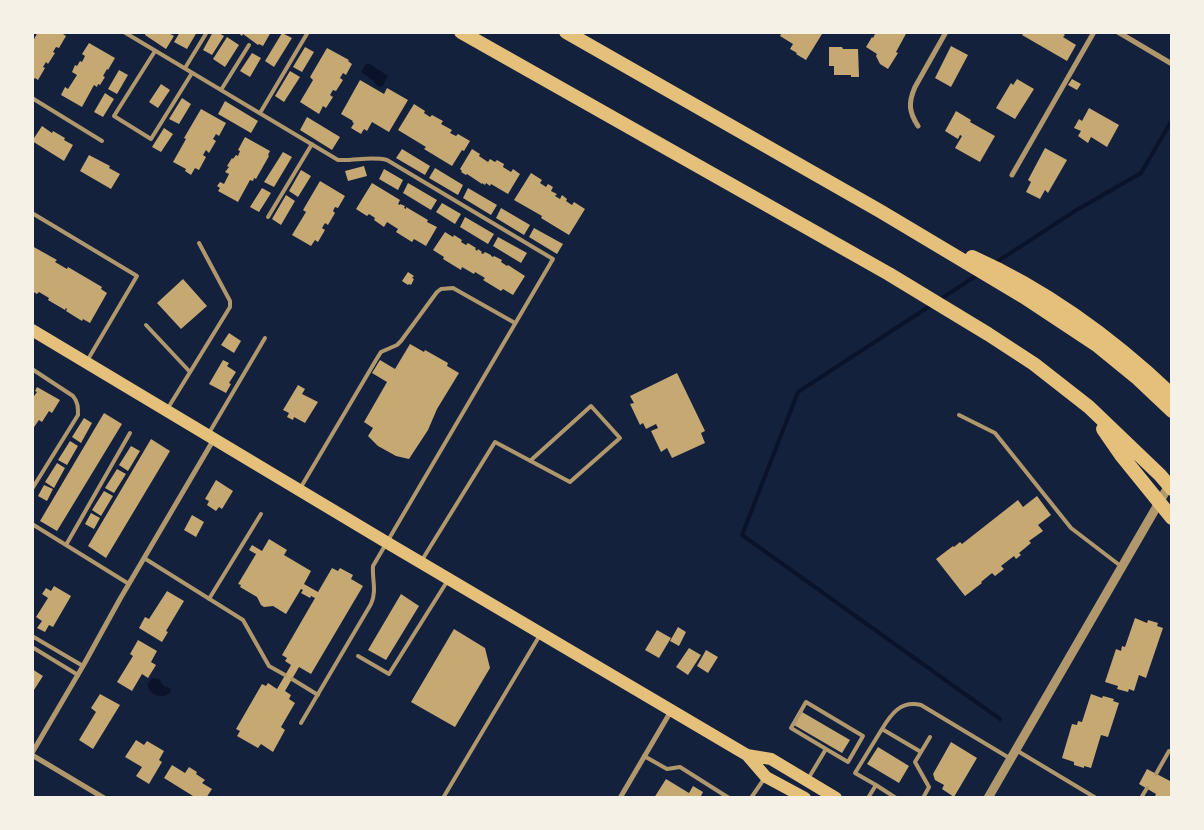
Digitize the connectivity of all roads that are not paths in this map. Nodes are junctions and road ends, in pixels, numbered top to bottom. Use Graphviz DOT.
graph roads {
  1 [pos="124,32"];
  2 [pos="207,32"];
  3 [pos="308,32"];
  4 [pos="461,32"];
  5 [pos="566,32"];
  6 [pos="946,32"];
  7 [pos="1094,32"];
  8 [pos="1118,32"];
  9 [pos="249,45"];
  10 [pos="155,51"];
  11 [pos="1172,64"];
  12 [pos="184,68"];
  13 [pos="192,73"];
  14 [pos="221,90"];
  15 [pos="32,98"];
  16 [pos="260,113"];
  17 [pos="918,126"];
  18 [pos="102,141"];
  19 [pos="312,144"];
  20 [pos="1012,175"];
  21 [pos="32,213"];
  22 [pos="268,217"];
  23 [pos="199,243"];
  24 [pos="515,323"];
  25 [pos="146,324"];
  26 [pos="32,330"];
  27 [pos="265,338"];
  28 [pos="86,362"];
  29 [pos="32,369"];
  30 [pos="190,372"];
  31 [pos="1140,373"];
  32 [pos="1172,395"];
  33 [pos="1089,408"];
  34 [pos="167,410"];
  35 [pos="1172,411"];
  36 [pos="959,415"];
  37 [pos="130,433"];
  38 [pos="211,437"];
  39 [pos="530,460"];
  40 [pos="1172,481"];
  41 [pos="32,489"];
  42 [pos="300,489"];
  43 [pos="1172,489"];
  44 [pos="260,514"];
  45 [pos="1172,518"];
  46 [pos="32,524"];
  47 [pos="386,542"];
  48 [pos="66,545"];
  49 [pos="144,558"];
  50 [pos="421,562"];
  51 [pos="1122,567"];
  52 [pos="449,578"];
  53 [pos="129,584"];
  54 [pos="209,599"];
  55 [pos="541,633"];
  56 [pos="32,636"];
  57 [pos="32,647"];
  58 [pos="358,656"];
  59 [pos="83,666"];
  60 [pos="78,675"];
  61 [pos="285,675"];
  62 [pos="292,679"];
  63 [pos="318,695"];
  64 [pos="671,711"];
  65 [pos="301,723"];
  66 [pos="882,729"];
  67 [pos="930,737"];
  68 [pos="826,749"];
  69 [pos="1016,750"];
  70 [pos="1169,751"];
  71 [pos="921,752"];
  72 [pos="32,754"];
  73 [pos="747,755"];
  74 [pos="644,756"];
  75 [pos="1010,760"];
  76 [pos="1156,774"];
  77 [pos="766,776"];
  78 [pos="807,780"];
  79 [pos="876,786"];
  80 [pos="1147,788"];
  81 [pos="104,798"];
  82 [pos="442,798"];
  83 [pos="620,798"];
  84 [pos="729,798"];
  85 [pos="751,798"];
  86 [pos="805,798"];
  87 [pos="836,798"];
  88 [pos="868,798"];
  89 [pos="896,798"];
  90 [pos="923,798"];
  91 [pos="988,798"];
  92 [pos="1096,798"];
  93 [pos="1141,798"];
  1 -- 10 [label="lane"];
  2 -- 12 [label="lane"];
  3 -- 16 [label="lane"];
  4 -- 33 [label="highway"];
  5 -- 31 [label="highway"];
  6 -- 17 [label="street"];
  7 -- 20 [label="street"];
  8 -- 11 [label="street"];
  9 -- 14 [label="lane"];
  10 -- 12 [label="lane"];
  10 -- 13 [label="lane"];
  12 -- 13 [label="lane"];
  13 -- 14 [label="lane"];
  14 -- 16 [label="lane"];
  15 -- 18 [label="lane"];
  16 -- 19 [label="lane"];
  19 -- 22 [label="lane"];
  19 -- 24 [label="lane"];
  21 -- 28 [label="lane"];
  23 -- 30 [label="lane"];
  24 -- 42 [label="lane"];
  24 -- 47 [label="lane"];
  25 -- 30 [label="lane"];
  26 -- 28 [label="main road"];
  27 -- 38 [label="lane"];
  28 -- 34 [label="main road"];
  29 -- 41 [label="lane"];
  30 -- 34 [label="lane"];
  31 -- 32 [label="highway"];
  31 -- 35 [label="highway"];
  33 -- 43 [label="highway"];
  33 -- 45 [label="highway"];
  34 -- 38 [label="main road"];
  36 -- 51 [label="lane"];
  37 -- 48 [label="lane"];
  38 -- 42 [label="main road"];
  38 -- 49 [label="street"];
  39 -- 39 [label="lane"];
  39 -- 50 [label="lane"];
  40 -- 51 [label="street"];
  42 -- 47 [label="main road"];
  44 -- 54 [label="lane"];
  46 -- 48 [label="lane"];
  47 -- 50 [label="main road"];
  47 -- 63 [label="lane"];
  48 -- 53 [label="lane"];
  49 -- 53 [label="street"];
  49 -- 54 [label="lane"];
  50 -- 52 [label="main road"];
  51 -- 69 [label="street"];
  52 -- 55 [label="main road"];
  52 -- 58 [label="lane"];
  53 -- 59 [label="street"];
  54 -- 61 [label="lane"];
  55 -- 64 [label="main road"];
  55 -- 82 [label="lane"];
  56 -- 59 [label="lane"];
  57 -- 60 [label="lane"];
  59 -- 60 [label="street"];
  60 -- 72 [label="street"];
  62 -- 63 [label="lane"];
  63 -- 65 [label="lane"];
  64 -- 73 [label="main road"];
  64 -- 74 [label="street"];
  66 -- 71 [label="lane"];
  66 -- 75 [label="lane"];
  66 -- 79 [label="lane"];
  67 -- 71 [label="lane"];
  68 -- 68 [label="lane"];
  68 -- 78 [label="lane"];
  69 -- 75 [label="street"];
  69 -- 92 [label="lane"];
  70 -- 76 [label="lane"];
  71 -- 90 [label="lane"];
  72 -- 81 [label="street"];
  73 -- 77 [label="main road"];
  73 -- 78 [label="main road"];
  74 -- 83 [label="street"];
  74 -- 84 [label="lane"];
  75 -- 91 [label="street"];
  77 -- 85 [label="lane"];
  77 -- 86 [label="main road"];
  78 -- 87 [label="main road"];
  79 -- 88 [label="lane"];
  79 -- 89 [label="lane"];
  80 -- 93 [label="lane"];
}
